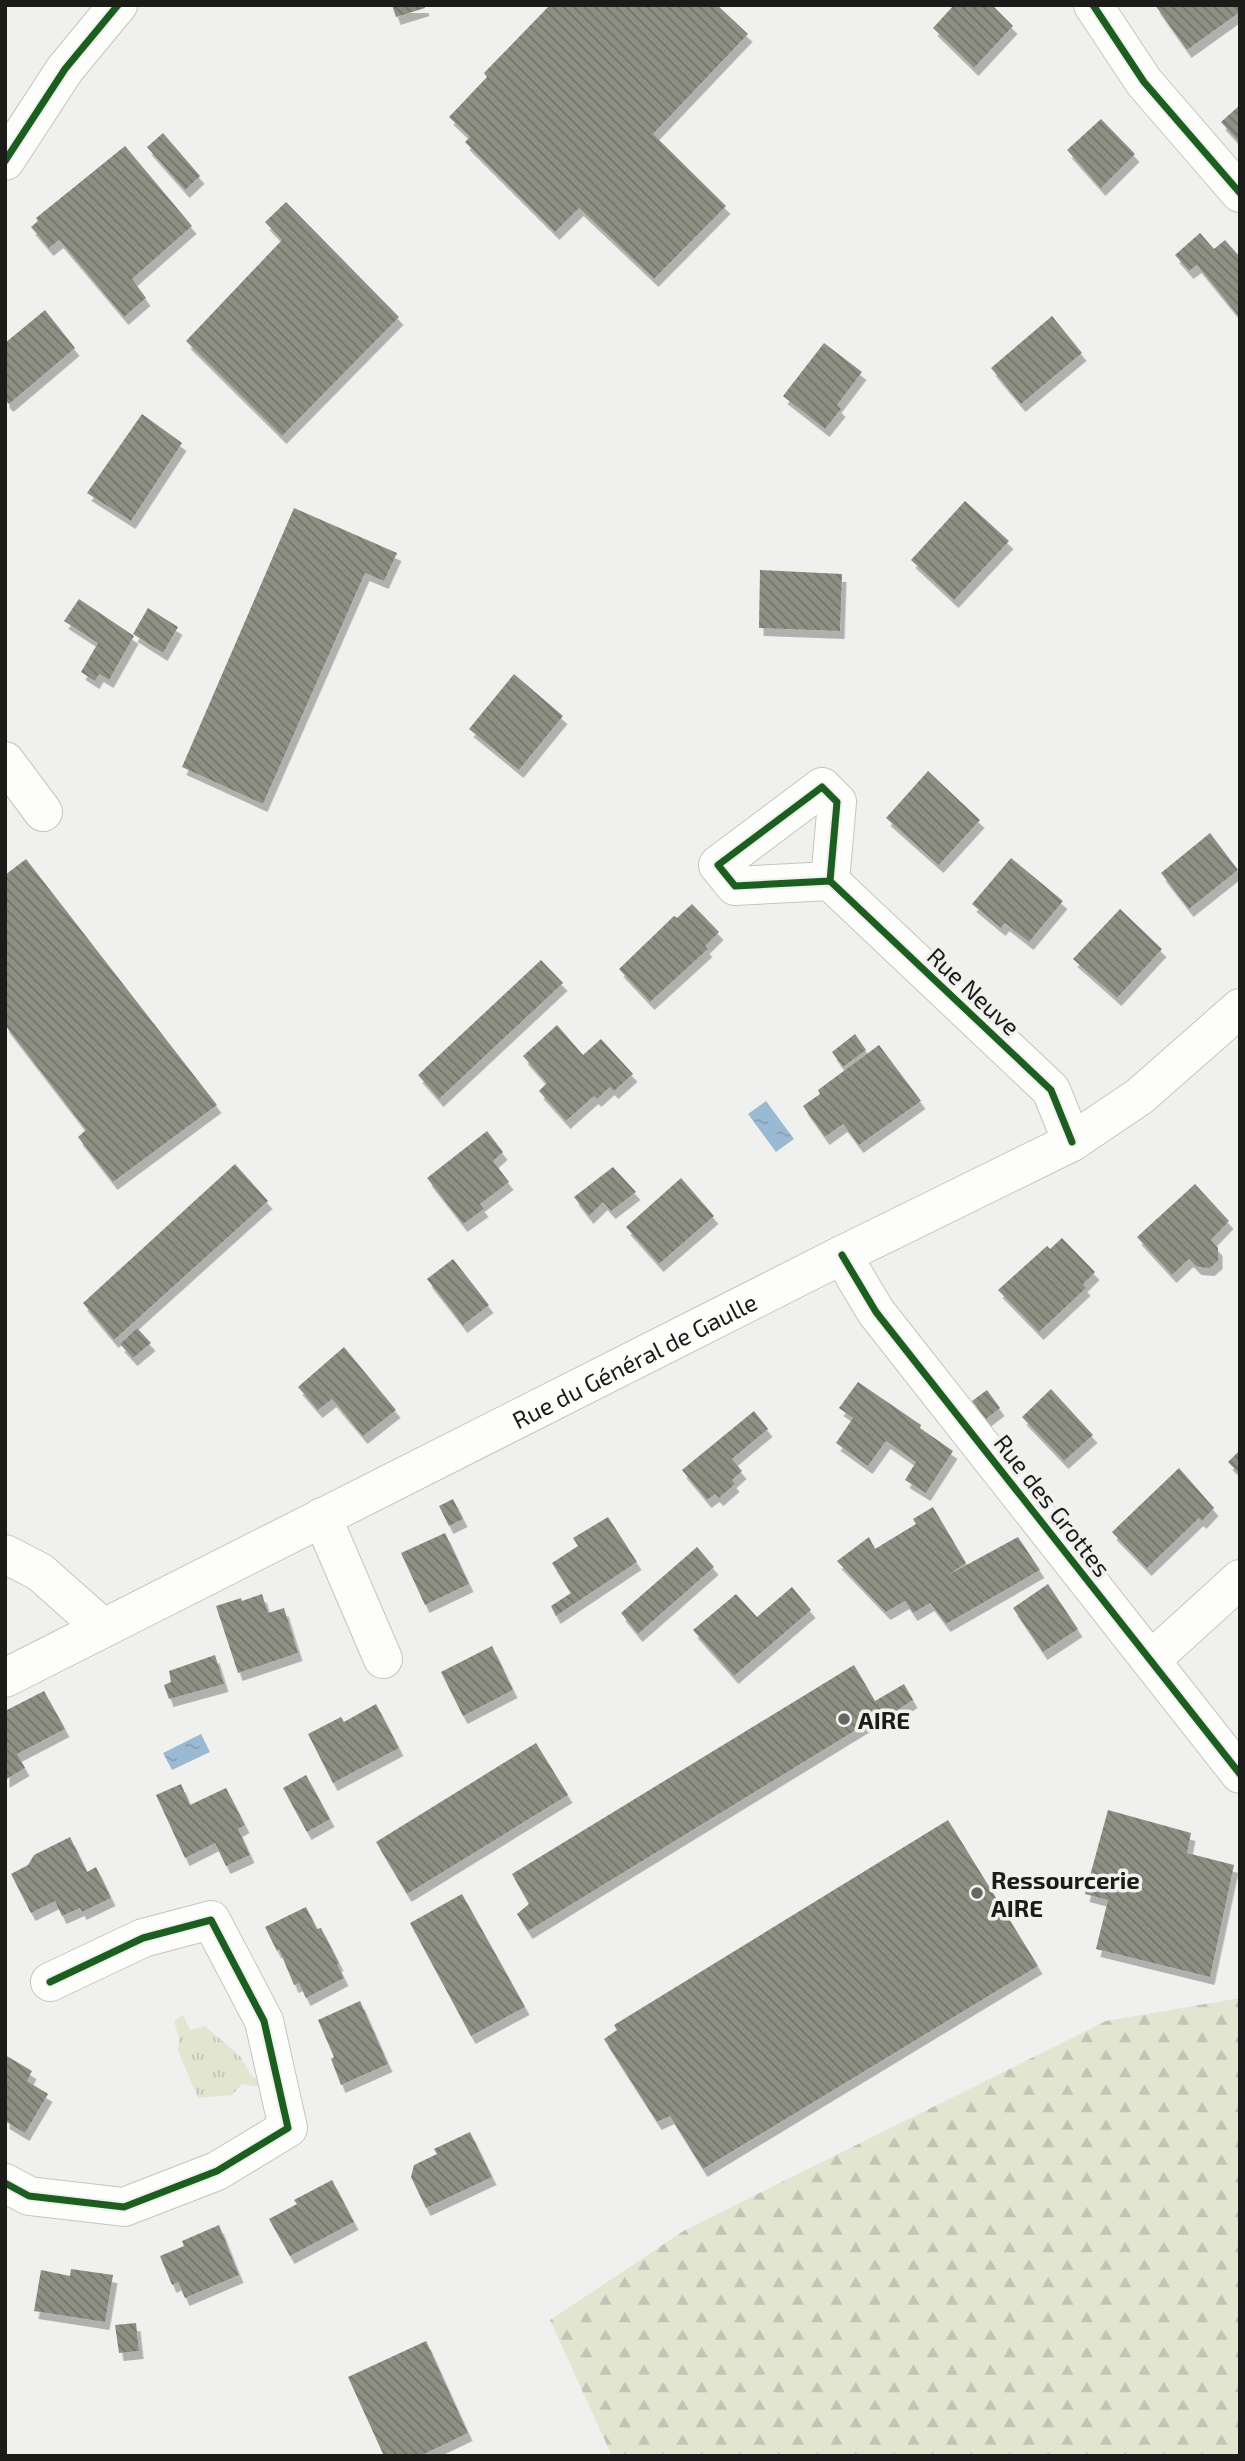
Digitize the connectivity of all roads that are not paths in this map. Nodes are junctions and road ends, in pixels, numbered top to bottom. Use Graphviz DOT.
graph roads {
  1 [pos="118,5"];
  2 [pos="1093,5"];
  3 [pos="5,161"];
  4 [pos="1240,192"];
  5 [pos="5,761"];
  6 [pos="43,812"];
  7 [pos="830,881"];
  8 [pos="1240,1007"];
  9 [pos="1072,1142"];
  10 [pos="842,1255"];
  11 [pos="322,1517"];
  12 [pos="5,1554"];
  13 [pos="1240,1579"];
  14 [pos="103,1628"];
  15 [pos="383,1659"];
  16 [pos="1151,1660"];
  17 [pos="5,1678"];
  18 [pos="1240,1774"];
  19 [pos="50,1982"];
  20 [pos="5,2183"];
  1 -- 3 [label="street"];
  2 -- 4 [label="street"];
  5 -- 6 [label="street"];
  7 -- 9 [label="street, Rue Neuve"];
  8 -- 9 [label="street, Rue du Général de Gaulle"];
  9 -- 10 [label="street, Rue du Général de Gaulle"];
  10 -- 11 [label="street, Rue du Général de Gaulle"];
  10 -- 16 [label="street, Rue des Grottes"];
  11 -- 14 [label="street, Rue du Général de Gaulle"];
  11 -- 15 [label="street"];
  12 -- 14 [label="street"];
  13 -- 16 [label="street"];
  14 -- 17 [label="street, Rue du Général de Gaulle"];
  16 -- 18 [label="street, Rue des Grottes"];
  19 -- 20 [label="street"];
}
